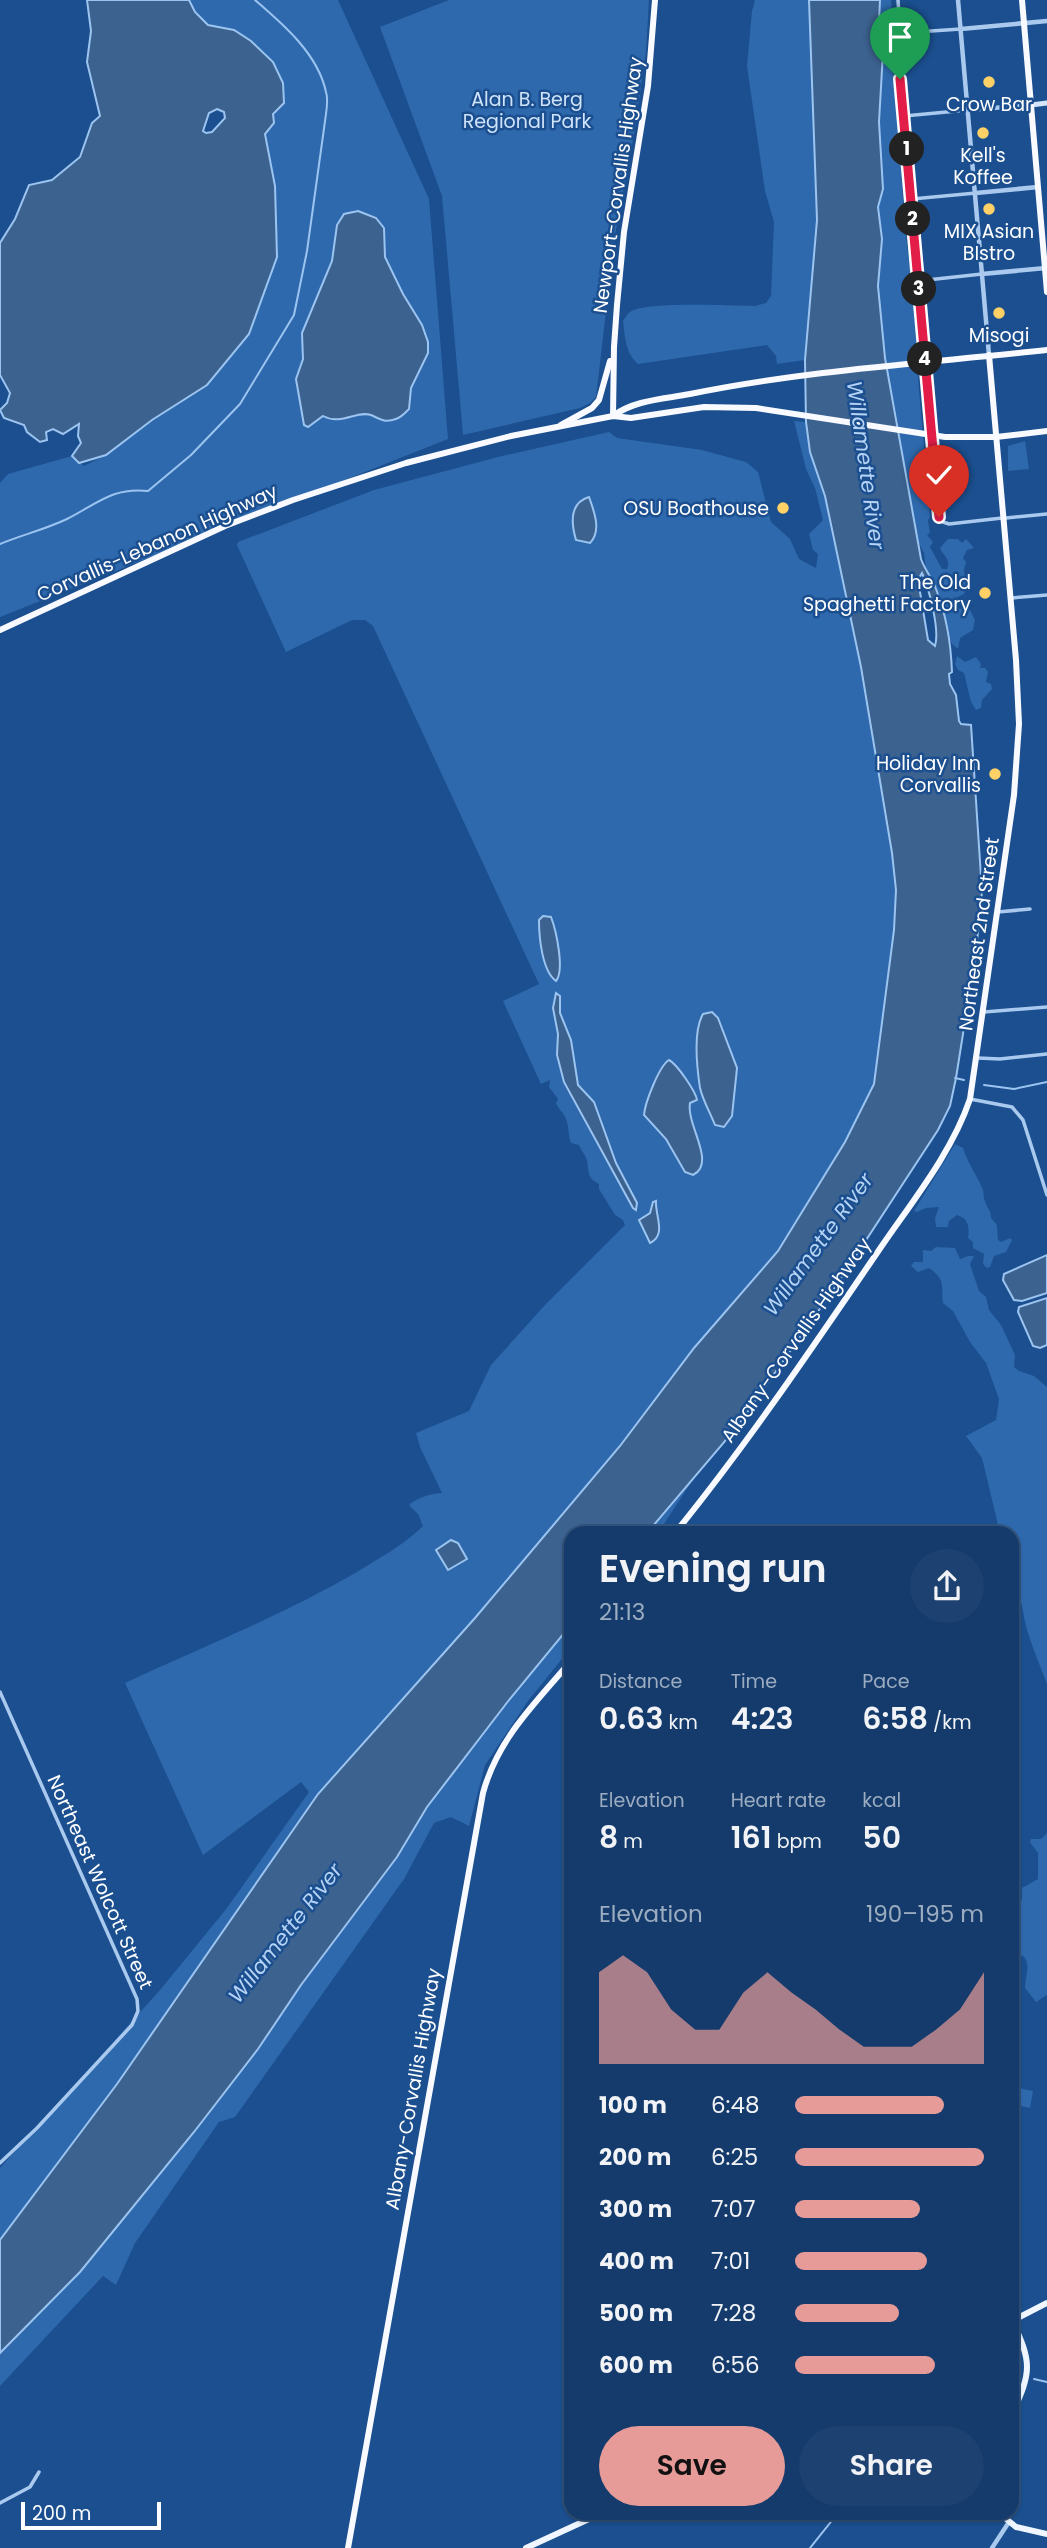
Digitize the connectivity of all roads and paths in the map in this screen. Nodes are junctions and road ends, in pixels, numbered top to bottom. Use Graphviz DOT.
graph roads {
  1 [pos="655,0"];
  2 [pos="898,0"];
  3 [pos="958,0"];
  4 [pos="1022,0"];
  5 [pos="1047,21"];
  6 [pos="1024,23"];
  7 [pos="961,29"];
  8 [pos="901,33"];
  9 [pos="1047,103"];
  10 [pos="1031,105"];
  11 [pos="968,110"];
  12 [pos="904,116"];
  13 [pos="1047,186"];
  14 [pos="1038,187"];
  15 [pos="976,193"];
  16 [pos="911,199"];
  17 [pos="1046,268"];
  18 [pos="982,274"];
  19 [pos="918,281"];
  20 [pos="1047,292"];
  21 [pos="614,347"];
  22 [pos="1047,350"];
  23 [pos="989,355"];
  24 [pos="925,356"];
  25 [pos="613,416"];
  26 [pos="560,426"];
  27 [pos="1047,431"];
  28 [pos="996,437"];
  29 [pos="1047,514"];
  30 [pos="1004,518"];
  31 [pos="1047,595"];
  32 [pos="1011,598"];
  33 [pos="0,630"];
  34 [pos="1030,909"];
  35 [pos="998,912"];
  36 [pos="1047,1007"];
  37 [pos="984,1012"];
  38 [pos="1047,1054"];
  39 [pos="978,1058"];
  40 [pos="970,1099"];
  41 [pos="938,1162"];
  42 [pos="1047,1195"];
  43 [pos="681,1526"];
  44 [pos="564,1669"];
  45 [pos="0,1692"];
  46 [pos="0,2163"];
  47 [pos="1047,2303"];
  48 [pos="1019,2317"];
  49 [pos="1019,2336"];
  50 [pos="1019,2399"];
  51 [pos="39,2472"];
  52 [pos="0,2503"];
  53 [pos="587,2520"];
  54 [pos="1009,2522"];
  55 [pos="1047,2535"];
  56 [pos="348,2548"];
  57 [pos="526,2548"];
  58 [pos="992,2548"];
  1 -- 21 [label="highway, Newport-Corvallis Highway"];
  2 -- 8 [label="street"];
  3 -- 7 [label="street"];
  4 -- 6 [label="highway"];
  5 -- 6 [label="street"];
  6 -- 7 [label="street"];
  6 -- 10 [label="highway"];
  7 -- 8 [label="street"];
  7 -- 11 [label="street"];
  8 -- 12 [label="street"];
  9 -- 10 [label="main road"];
  10 -- 11 [label="street"];
  10 -- 14 [label="highway"];
  11 -- 12 [label="street"];
  11 -- 15 [label="street"];
  12 -- 16 [label="street"];
  13 -- 14 [label="main road"];
  14 -- 15 [label="street"];
  14 -- 17 [label="highway"];
  15 -- 16 [label="street"];
  15 -- 18 [label="street"];
  16 -- 19 [label="street"];
  17 -- 18 [label="street"];
  17 -- 20 [label="highway"];
  18 -- 19 [label="street"];
  18 -- 23 [label="street"];
  19 -- 24 [label="street"];
  21 -- 25 [label="highway, Newport-Corvallis Highway"];
  21 -- 26 [label="highway"];
  22 -- 23 [label="highway"];
  23 -- 24 [label="highway"];
  23 -- 28 [label="highway, Northeast 2nd Street"];
  24 -- 25 [label="highway"];
  24 -- 30 [label="street"];
  25 -- 26 [label="highway, Corvallis-Lebanon Highway"];
  25 -- 28 [label="highway"];
  26 -- 33 [label="highway, Corvallis-Lebanon Highway"];
  27 -- 28 [label="highway"];
  28 -- 30 [label="highway, Northeast 2nd Street"];
  29 -- 30 [label="street"];
  30 -- 32 [label="highway, Northeast 2nd Street"];
  31 -- 32 [label="street"];
  32 -- 35 [label="highway, Northeast 2nd Street"];
  34 -- 35 [label="street"];
  35 -- 37 [label="highway, Northeast 2nd Street"];
  36 -- 37 [label="street"];
  37 -- 39 [label="highway, Northeast 2nd Street"];
  38 -- 39 [label="street"];
  39 -- 40 [label="highway, Northeast 2nd Street"];
  40 -- 41 [label="highway, Northeast 2nd Street"];
  40 -- 42 [label="street"];
  41 -- 43 [label="highway, Albany-Corvallis Highway"];
  44 -- 56 [label="highway, Albany-Corvallis Highway"];
  45 -- 46 [label="street, Northeast Wolcott Street"];
  47 -- 48 [label="main road"];
  49 -- 50 [label="main road"];
  51 -- 52 [label="street"];
  53 -- 57 [label="main road"];
  54 -- 55 [label="main road"];
  54 -- 58 [label="street"];
}
